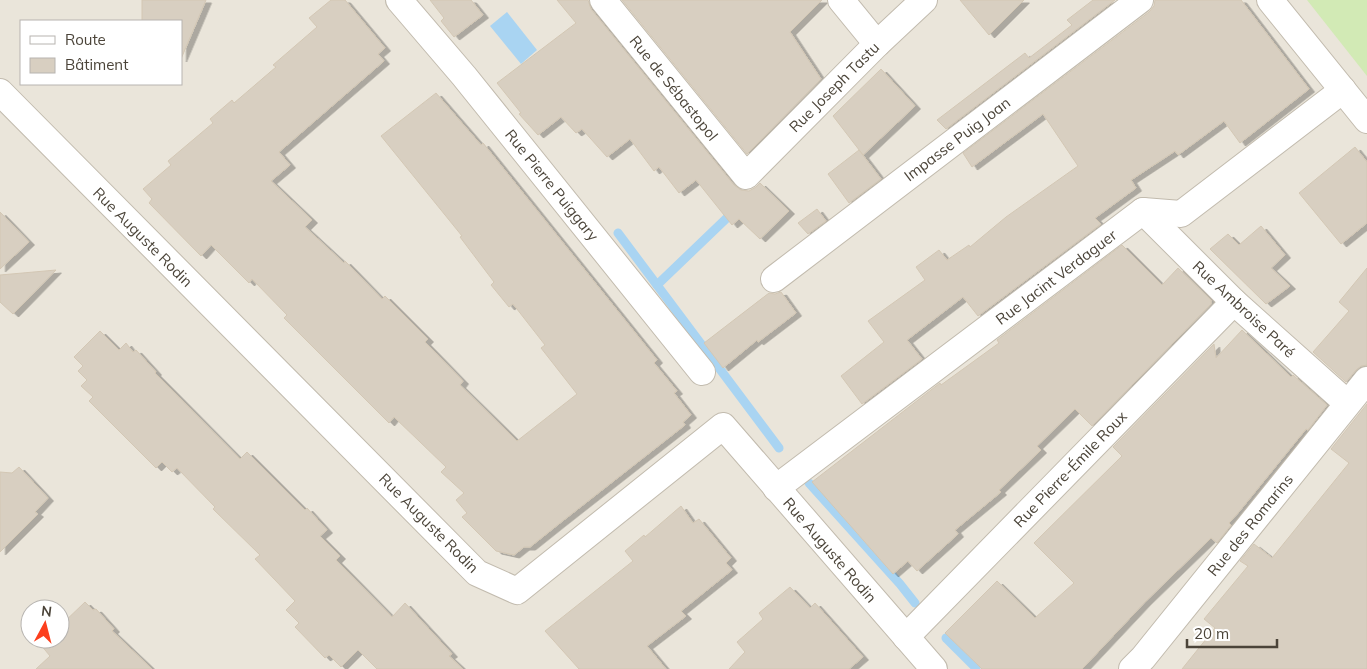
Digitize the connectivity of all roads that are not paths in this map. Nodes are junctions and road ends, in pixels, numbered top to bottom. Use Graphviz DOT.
graph roads {
  1 [pos="399,0"];
  2 [pos="602,0"];
  3 [pos="841,0"];
  4 [pos="924,0"];
  5 [pos="1140,0"];
  6 [pos="1270,0"];
  7 [pos="877,44"];
  8 [pos="1343,90"];
  9 [pos="0,92"];
  10 [pos="1367,120"];
  11 [pos="746,176"];
  12 [pos="1143,211"];
  13 [pos="774,279"];
  14 [pos="1234,302"];
  15 [pos="702,372"];
  16 [pos="1367,380"];
  17 [pos="1347,403"];
  18 [pos="776,488"];
  19 [pos="906,637"];
  20 [pos="934,669"];
  21 [pos="1132,669"];
  1 -- 15 [label="street, Rue Pierre Puiggary"];
  2 -- 11 [label="street, Rue de Sébastopol"];
  3 -- 7 [label="street"];
  4 -- 7 [label="street, Rue Joseph Tastu"];
  5 -- 13 [label="street, Impasse Puig Joan"];
  6 -- 8 [label="street"];
  7 -- 11 [label="street, Rue Joseph Tastu"];
  8 -- 10 [label="street"];
  8 -- 12 [label="street"];
  9 -- 18 [label="street, Rue Auguste Rodin"];
  12 -- 14 [label="street, Rue Ambroise Paré"];
  12 -- 18 [label="street, Rue Jacint Verdaguer"];
  14 -- 17 [label="street, Rue Ambroise Paré"];
  14 -- 19 [label="street, Rue Pierre-Émile Roux"];
  16 -- 17 [label="street, Rue des Romarins"];
  17 -- 21 [label="street, Rue des Romarins"];
  18 -- 19 [label="street, Rue Auguste Rodin"];
  19 -- 20 [label="street, Rue Auguste Rodin"];
}
